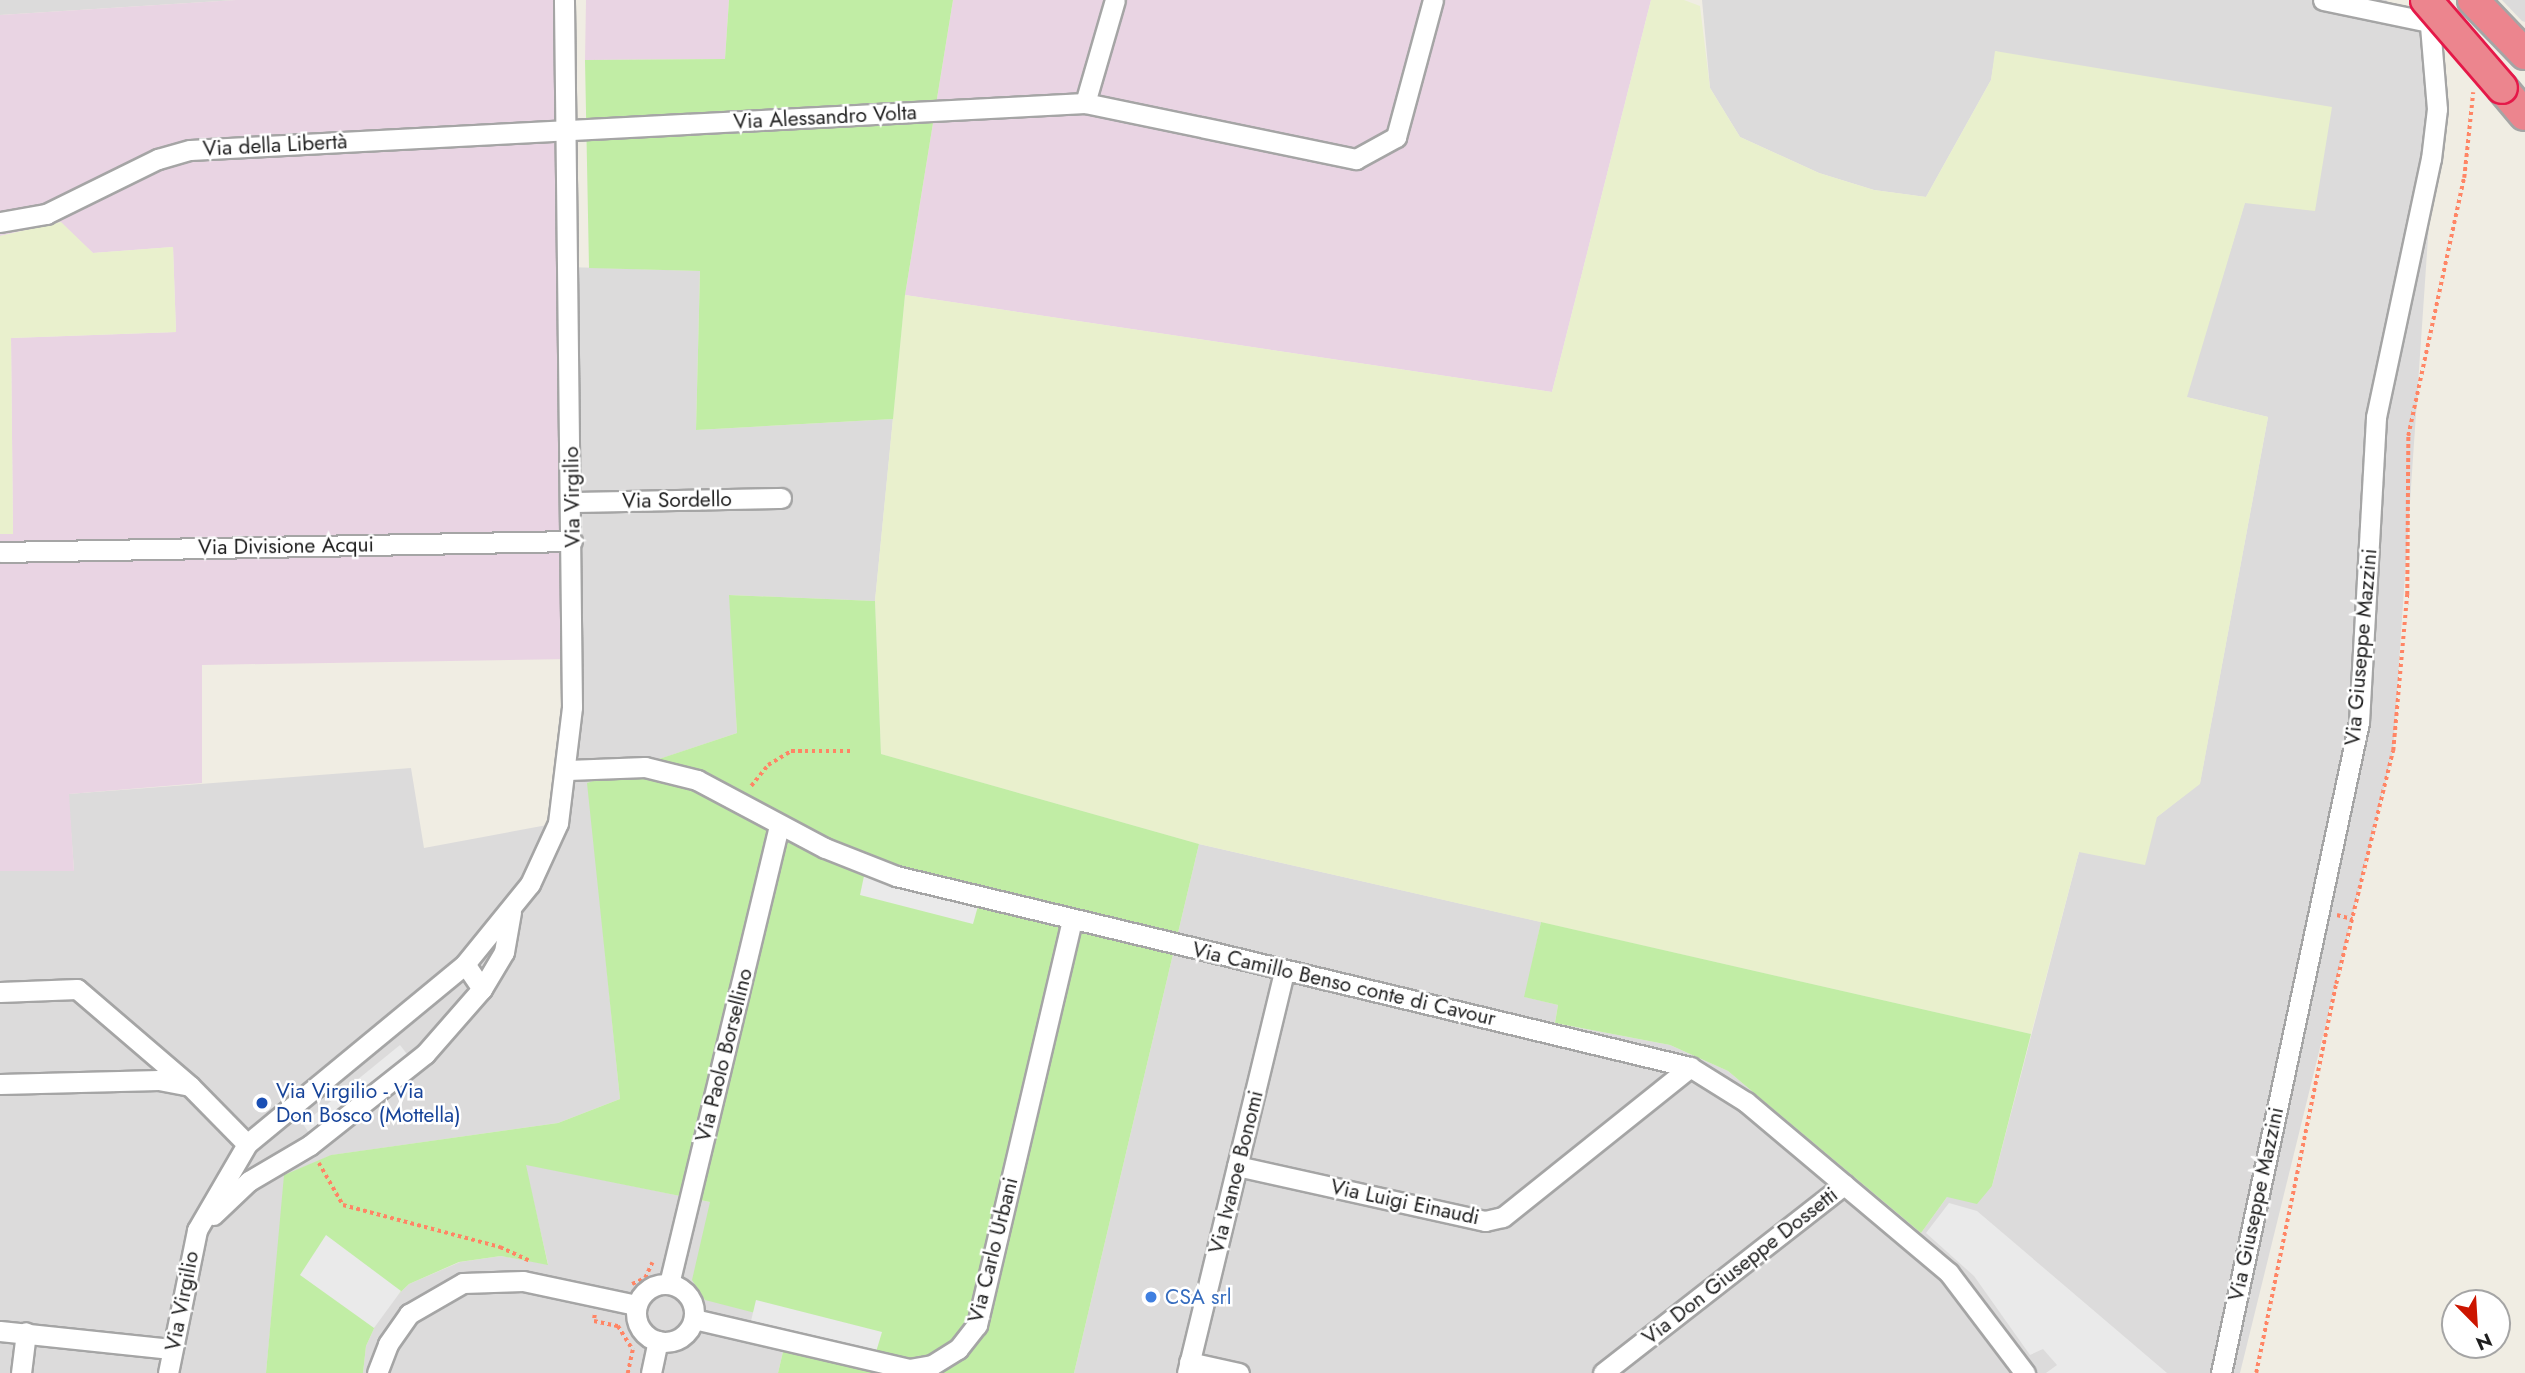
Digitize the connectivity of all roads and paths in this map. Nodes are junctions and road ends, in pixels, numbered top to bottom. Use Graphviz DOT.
graph roads {
  1 [pos="564,0"];
  2 [pos="1115,0"];
  3 [pos="1433,0"];
  4 [pos="2323,0"];
  5 [pos="2473,0"];
  6 [pos="2427,7"];
  7 [pos="2525,54"];
  8 [pos="1085,103"];
  9 [pos="2525,115"];
  10 [pos="565,130"];
  11 [pos="0,222"];
  12 [pos="781,498"];
  13 [pos="572,502"];
  14 [pos="572,541"];
  15 [pos="0,552"];
  16 [pos="850,751"];
  17 [pos="568,770"];
  18 [pos="741,804"];
  19 [pos="779,826"];
  20 [pos="512,911"];
  21 [pos="1072,920"];
  22 [pos="465,964"];
  23 [pos="1284,971"];
  24 [pos="482,989"];
  25 [pos="0,992"];
  26 [pos="1690,1067"];
  27 [pos="163,1073"];
  28 [pos="0,1084"];
  29 [pos="247,1144"];
  30 [pos="310,1145"];
  31 [pos="1237,1166"];
  32 [pos="1844,1185"];
  33 [pos="197,1230"];
  34 [pos="654,1259"];
  35 [pos="533,1262"];
  36 [pos="668,1284"];
  37 [pos="628,1286"];
  38 [pos="598,1298"];
  39 [pos="636,1305"];
  40 [pos="694,1319"];
  41 [pos="0,1331"];
  42 [pos="26,1332"];
  43 [pos="658,1341"];
  44 [pos="171,1349"];
  45 [pos="1188,1367"];
  46 [pos="21,1373"];
  47 [pos="168,1373"];
  48 [pos="377,1373"];
  49 [pos="628,1373"];
  50 [pos="651,1373"];
  51 [pos="1240,1373"];
  52 [pos="1603,1373"];
  53 [pos="2025,1373"];
  54 [pos="2221,1373"];
  1 -- 10 [label="street, Via Virgilio"];
  2 -- 8 [label="street"];
  3 -- 8 [label="street, Via Alessandro Volta"];
  4 -- 6 [label="street"];
  5 -- 7 [label="highway"];
  6 -- 9 [label="highway, bridge"];
  6 -- 54 [label="street, Via Giuseppe Mazzini"];
  8 -- 10 [label="street, Via Alessandro Volta"];
  10 -- 11 [label="street, Via della Libertà"];
  10 -- 13 [label="street, Via Virgilio"];
  12 -- 13 [label="street, Via Sordello"];
  13 -- 14 [label="street, Via Virgilio"];
  14 -- 15 [label="street, Via Divisione Acqui"];
  14 -- 17 [label="street, Via Virgilio"];
  16 -- 18 [label="path"];
  17 -- 18 [label="street, Via Camillo Benso conte di Cavour"];
  17 -- 20 [label="street, Via Virgilio"];
  18 -- 19 [label="street, Via Camillo Benso conte di Cavour"];
  19 -- 21 [label="street, Via Camillo Benso conte di Cavour"];
  19 -- 36 [label="street, Via Paolo Borsellino"];
  20 -- 22 [label="street, Via Virgilio"];
  20 -- 24 [label="street, Via Virgilio"];
  21 -- 23 [label="street, Via Camillo Benso conte di Cavour"];
  21 -- 40 [label="street, Via Carlo Urbani"];
  22 -- 24 [label="street"];
  22 -- 29 [label="street, Via Virgilio"];
  23 -- 26 [label="street, Via Camillo Benso conte di Cavour"];
  23 -- 31 [label="street, Via Ivanoe Bonomi"];
  24 -- 30 [label="street, Via Virgilio"];
  25 -- 27 [label="street"];
  26 -- 31 [label="street, Via Luigi Einaudi"];
  26 -- 32 [label="street, Via Camillo Benso conte di Cavour"];
  27 -- 28 [label="street"];
  27 -- 29 [label="street"];
  29 -- 33 [label="street, Via Virgilio"];
  30 -- 33 [label="street, Via Virgilio"];
  30 -- 35 [label="path"];
  31 -- 45 [label="street, Via Ivanoe Bonomi"];
  32 -- 52 [label="street, Via Don Giuseppe Dossetti"];
  32 -- 53 [label="street, Via Camillo Benso conte di Cavour"];
  33 -- 44 [label="street, Via Virgilio"];
  34 -- 37 [label="path"];
  36 -- 39 [label="street"];
  36 -- 40 [label="street"];
  38 -- 39 [label="street"];
  38 -- 48 [label="street"];
  38 -- 49 [label="path"];
  39 -- 43 [label="street"];
  40 -- 43 [label="street"];
  41 -- 42 [label="street"];
  42 -- 44 [label="street"];
  42 -- 46 [label="street"];
  43 -- 50 [label="street"];
  44 -- 47 [label="street, Via Virgilio"];
  45 -- 51 [label="street"];
}
